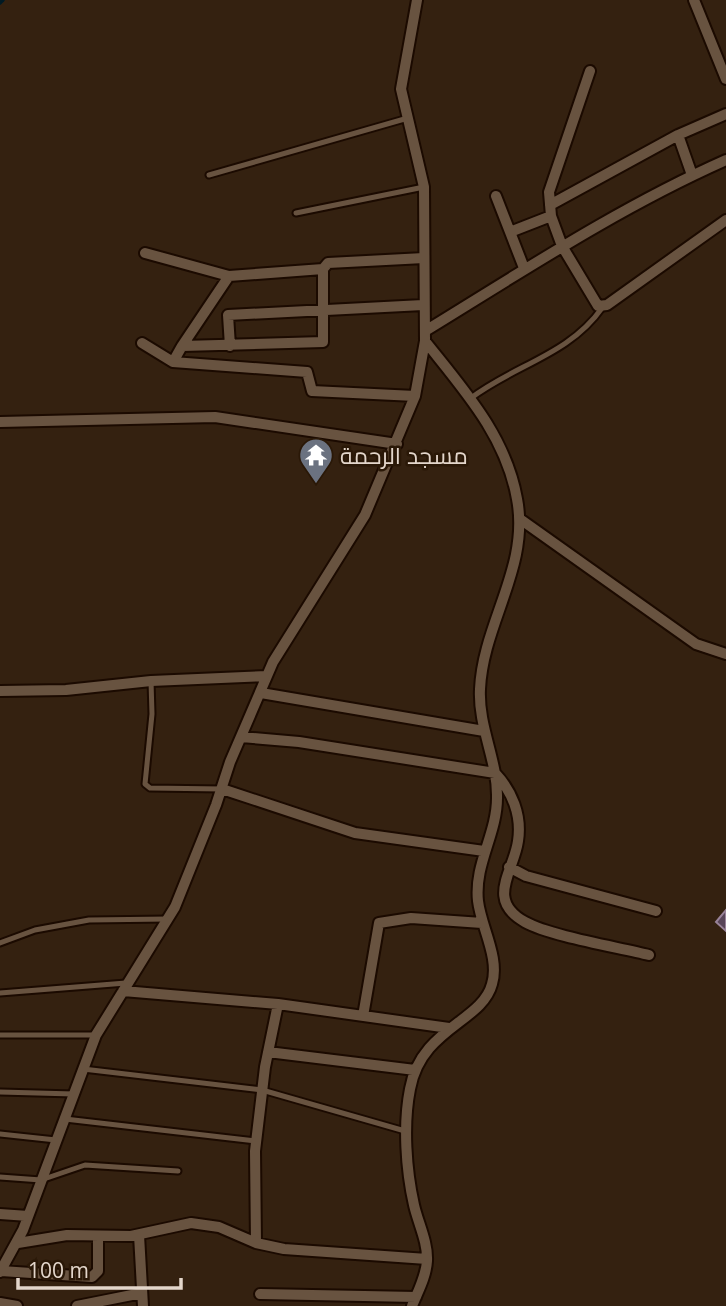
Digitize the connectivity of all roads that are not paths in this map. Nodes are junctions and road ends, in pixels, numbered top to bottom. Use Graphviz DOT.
graph roads {
  1 [pos="417,0"];
  2 [pos="694,0"];
  3 [pos="590,71"];
  4 [pos="726,79"];
  5 [pos="726,114"];
  6 [pos="408,118"];
  7 [pos="678,135"];
  8 [pos="726,160"];
  9 [pos="209,175"];
  10 [pos="692,175"];
  11 [pos="424,187"];
  12 [pos="496,196"];
  13 [pos="550,211"];
  14 [pos="296,213"];
  15 [pos="726,220"];
  16 [pos="510,232"];
  17 [pos="562,246"];
  18 [pos="145,253"];
  19 [pos="424,258"];
  20 [pos="524,268"];
  21 [pos="323,269"];
  22 [pos="229,276"];
  23 [pos="217,296"];
  24 [pos="423,305"];
  25 [pos="601,307"];
  26 [pos="325,311"];
  27 [pos="228,315"];
  28 [pos="425,336"];
  29 [pos="142,343"];
  30 [pos="182,346"];
  31 [pos="230,346"];
  32 [pos="173,362"];
  33 [pos="415,396"];
  34 [pos="471,398"];
  35 [pos="0,422"];
  36 [pos="397,444"];
  37 [pos="520,519"];
  38 [pos="726,654"];
  39 [pos="267,676"];
  40 [pos="151,681"];
  41 [pos="0,691"];
  42 [pos="261,693"];
  43 [pos="484,731"];
  44 [pos="241,737"];
  45 [pos="495,773"];
  46 [pos="222,789"];
  47 [pos="484,851"];
  48 [pos="509,867"];
  49 [pos="656,911"];
  50 [pos="169,919"];
  51 [pos="482,923"];
  52 [pos="0,943"];
  53 [pos="649,955"];
  54 [pos="125,987"];
  55 [pos="0,993"];
  56 [pos="278,1004"];
  57 [pos="363,1016"];
  58 [pos="449,1028"];
  59 [pos="0,1035"];
  60 [pos="96,1035"];
  61 [pos="268,1052"];
  62 [pos="83,1069"];
  63 [pos="415,1070"];
  64 [pos="262,1090"];
  65 [pos="0,1092"];
  66 [pos="74,1094"];
  67 [pos="65,1119"];
  68 [pos="408,1132"];
  69 [pos="0,1134"];
  70 [pos="57,1140"];
  71 [pos="256,1141"];
  72 [pos="178,1171"];
  73 [pos="0,1177"];
  74 [pos="41,1180"];
  75 [pos="0,1214"];
  76 [pos="28,1216"];
  77 [pos="139,1235"];
  78 [pos="98,1236"];
  79 [pos="256,1242"];
  80 [pos="18,1243"];
  81 [pos="427,1259"];
  82 [pos="0,1272"];
  83 [pos="142,1293"];
  84 [pos="260,1294"];
  85 [pos="414,1301"];
  86 [pos="0,1303"];
  87 [pos="17,1306"];
  88 [pos="77,1306"];
  89 [pos="143,1306"];
  1 -- 6 [label="street"];
  2 -- 4 [label="street"];
  3 -- 13 [label="street"];
  5 -- 7 [label="street"];
  6 -- 9 [label="lane"];
  6 -- 11 [label="street"];
  7 -- 10 [label="street"];
  7 -- 13 [label="street"];
  8 -- 10 [label="street"];
  10 -- 17 [label="street"];
  11 -- 14 [label="lane"];
  11 -- 19 [label="street"];
  12 -- 16 [label="street"];
  13 -- 16 [label="street"];
  13 -- 17 [label="street"];
  15 -- 25 [label="street"];
  16 -- 20 [label="street"];
  17 -- 20 [label="street"];
  17 -- 25 [label="street"];
  18 -- 22 [label="street"];
  19 -- 21 [label="street"];
  19 -- 24 [label="street"];
  20 -- 28 [label="street"];
  21 -- 22 [label="street"];
  21 -- 26 [label="street"];
  22 -- 23 [label="street"];
  23 -- 27 [label="street"];
  23 -- 30 [label="street"];
  24 -- 26 [label="street"];
  24 -- 28 [label="street"];
  25 -- 34 [label="lane"];
  26 -- 27 [label="street"];
  26 -- 31 [label="street"];
  27 -- 31 [label="street"];
  28 -- 33 [label="street"];
  28 -- 34 [label="street"];
  29 -- 32 [label="street"];
  30 -- 31 [label="street"];
  30 -- 32 [label="street"];
  32 -- 33 [label="street"];
  33 -- 36 [label="street"];
  34 -- 37 [label="street"];
  35 -- 36 [label="street"];
  36 -- 39 [label="street"];
  37 -- 38 [label="street"];
  37 -- 43 [label="street"];
  39 -- 40 [label="street"];
  39 -- 42 [label="street"];
  40 -- 41 [label="street"];
  40 -- 46 [label="lane"];
  42 -- 43 [label="street"];
  42 -- 44 [label="street"];
  43 -- 45 [label="street"];
  44 -- 45 [label="street"];
  44 -- 46 [label="street"];
  45 -- 47 [label="street"];
  45 -- 48 [label="street"];
  46 -- 47 [label="street"];
  46 -- 50 [label="street"];
  47 -- 51 [label="street"];
  48 -- 49 [label="street"];
  48 -- 53 [label="street"];
  50 -- 52 [label="lane"];
  50 -- 54 [label="street"];
  51 -- 57 [label="street"];
  51 -- 58 [label="street"];
  54 -- 55 [label="lane"];
  54 -- 56 [label="street"];
  54 -- 60 [label="street"];
  56 -- 57 [label="street"];
  56 -- 61 [label="street"];
  57 -- 58 [label="street"];
  58 -- 63 [label="street"];
  59 -- 60 [label="lane"];
  60 -- 62 [label="street"];
  61 -- 63 [label="street"];
  61 -- 64 [label="street"];
  62 -- 64 [label="lane"];
  62 -- 66 [label="street"];
  63 -- 68 [label="street"];
  64 -- 68 [label="lane"];
  64 -- 71 [label="street"];
  65 -- 66 [label="lane"];
  66 -- 67 [label="street"];
  67 -- 70 [label="street"];
  67 -- 71 [label="lane"];
  68 -- 81 [label="street"];
  69 -- 70 [label="lane"];
  70 -- 74 [label="street"];
  71 -- 79 [label="street"];
  72 -- 74 [label="lane"];
  73 -- 74 [label="lane"];
  74 -- 76 [label="street"];
  75 -- 76 [label="street"];
  76 -- 80 [label="street"];
  77 -- 78 [label="street"];
  77 -- 79 [label="street"];
  77 -- 83 [label="street"];
  78 -- 80 [label="street"];
  78 -- 82 [label="street"];
  79 -- 81 [label="street"];
  80 -- 82 [label="street"];
  81 -- 85 [label="street"];
  83 -- 88 [label="street"];
  83 -- 89 [label="street"];
  84 -- 85 [label="street"];
  86 -- 87 [label="street"];
}
